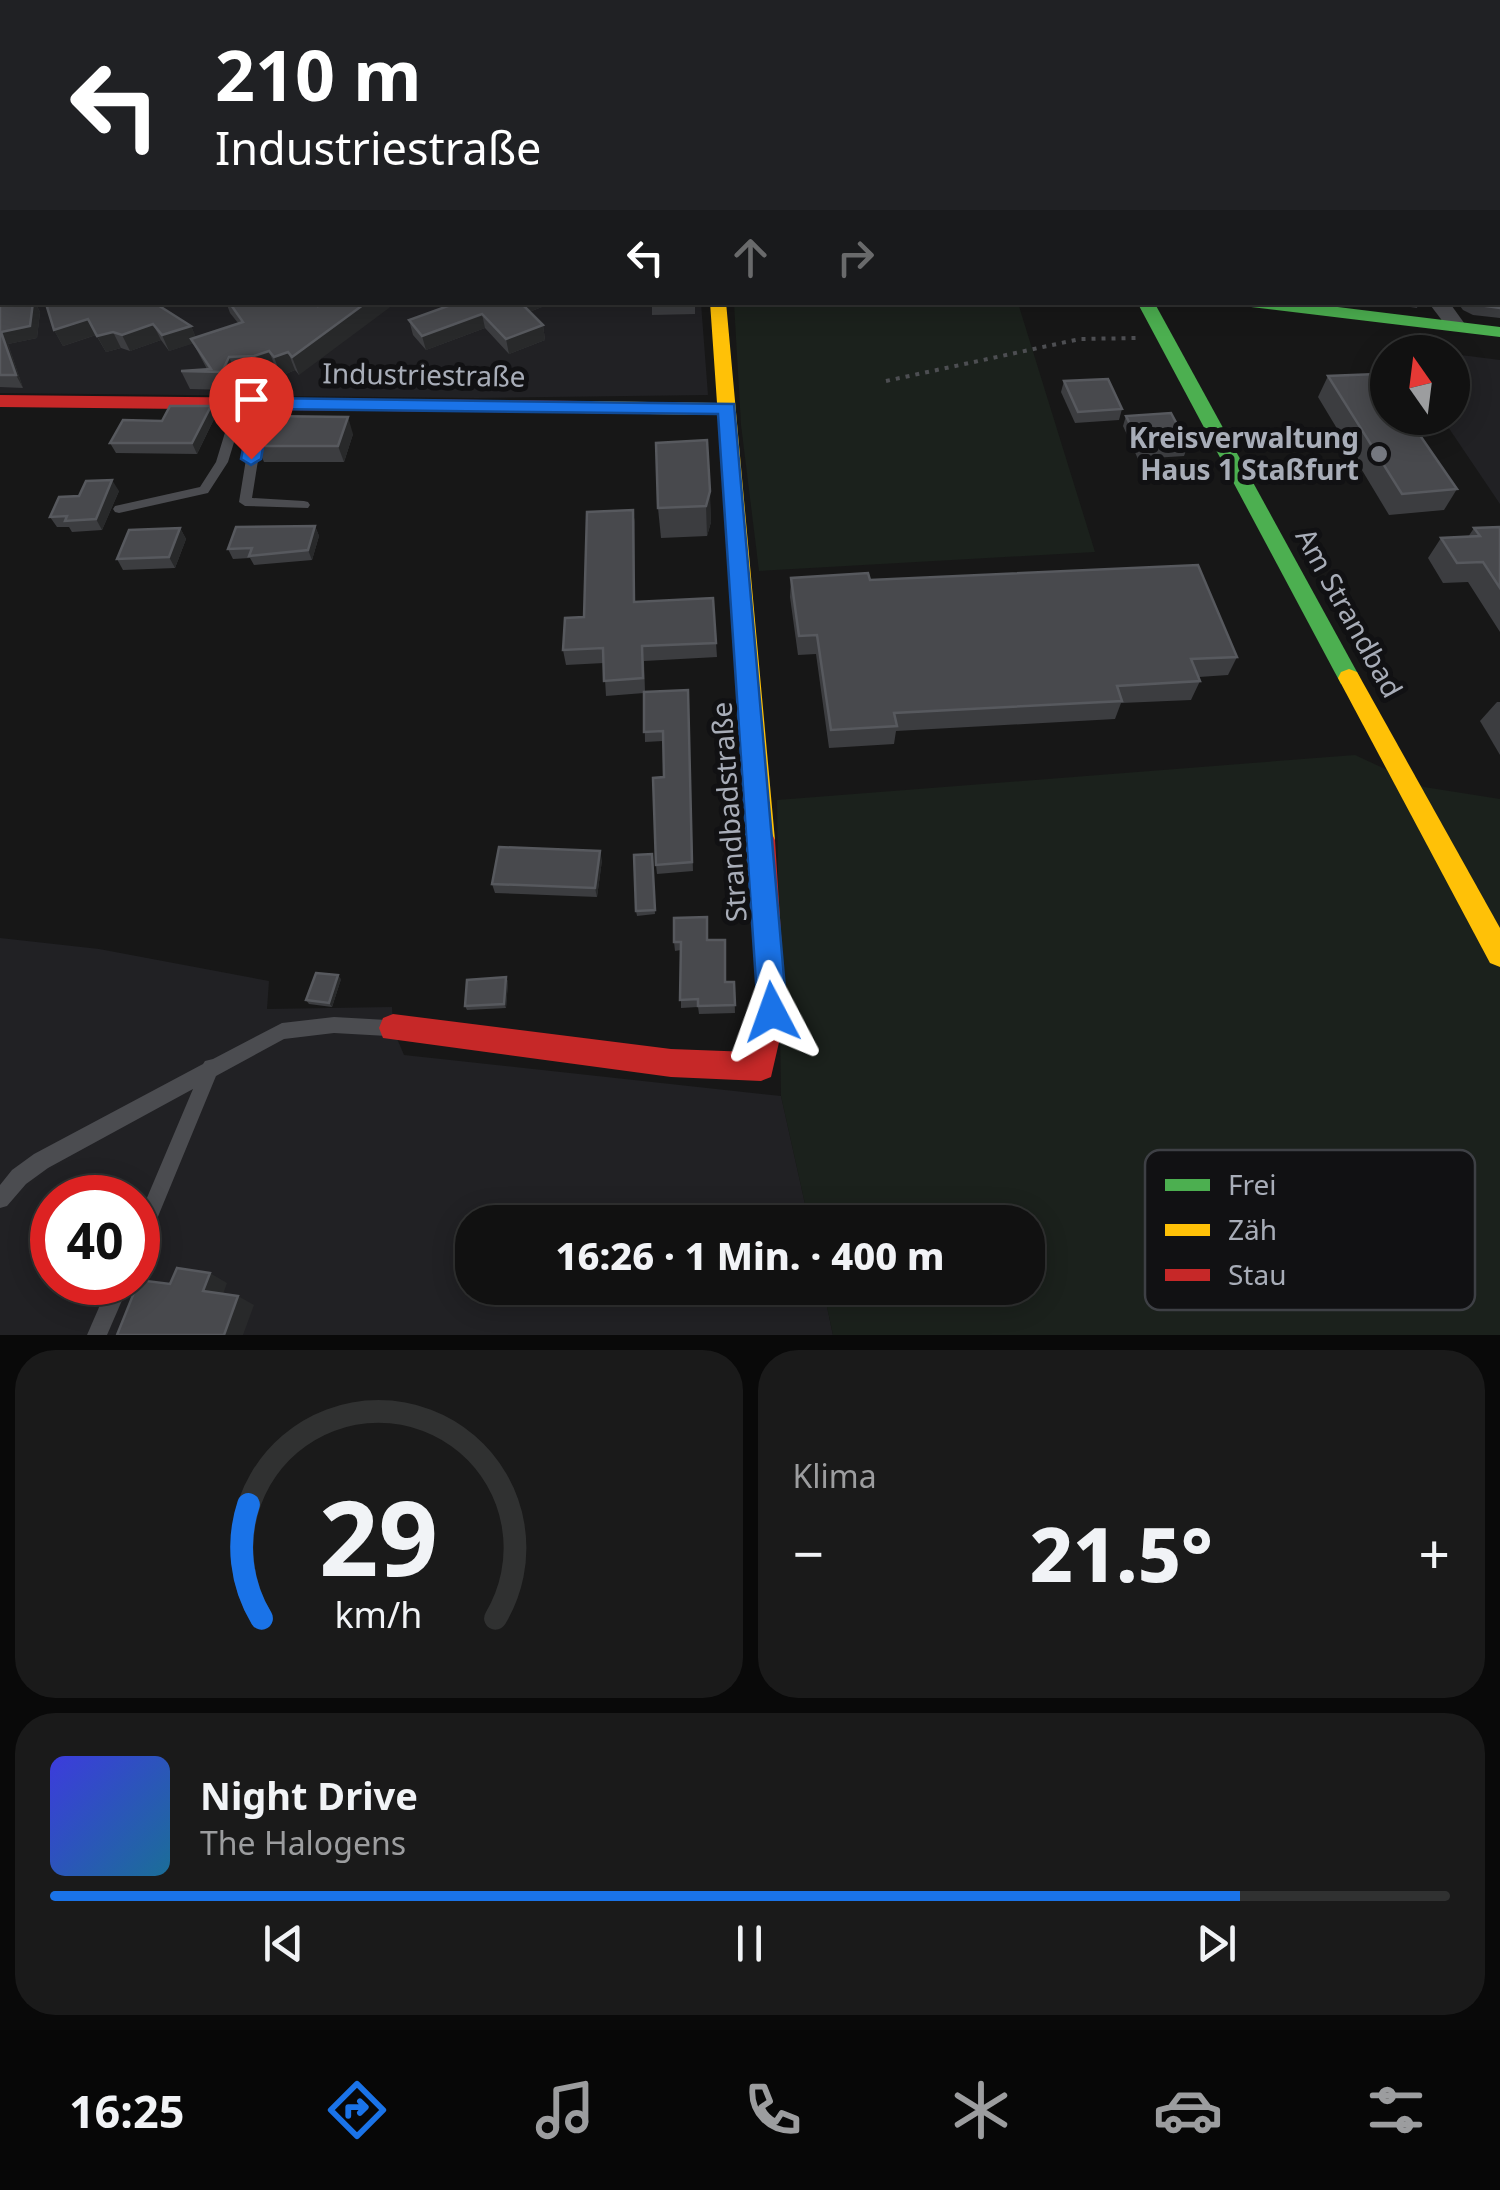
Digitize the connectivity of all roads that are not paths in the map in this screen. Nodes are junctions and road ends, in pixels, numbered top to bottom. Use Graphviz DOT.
graph roads {
  1 [pos="718,305"];
  2 [pos="1147,305"];
  3 [pos="1275,305"];
  4 [pos="1440,305"];
  5 [pos="1457,327"];
  6 [pos="1500,332"];
  7 [pos="0,401"];
  8 [pos="251,403"];
  9 [pos="727,408"];
  10 [pos="304,504"];
  11 [pos="119,509"];
  12 [pos="1500,954"];
  13 [pos="393,1028"];
  14 [pos="212,1066"];
  15 [pos="160,1189"];
  16 [pos="0,1200"];
  17 [pos="110,1305"];
  18 [pos="98,1335"];
  1 -- 9 [label="street, Strandbadstraße"];
  2 -- 12 [label="street, Am Strandbad"];
  3 -- 5 [label="street"];
  4 -- 5 [label="street"];
  5 -- 6 [label="street"];
  7 -- 8 [label="street, Industriestraße"];
  8 -- 9 [label="street, Industriestraße"];
  8 -- 10 [label="lane"];
  8 -- 11 [label="lane"];
  9 -- 13 [label="street, Strandbadstraße"];
  13 -- 14 [label="lane"];
  14 -- 15 [label="lane"];
  14 -- 16 [label="lane"];
  17 -- 18 [label="lane"];
}
